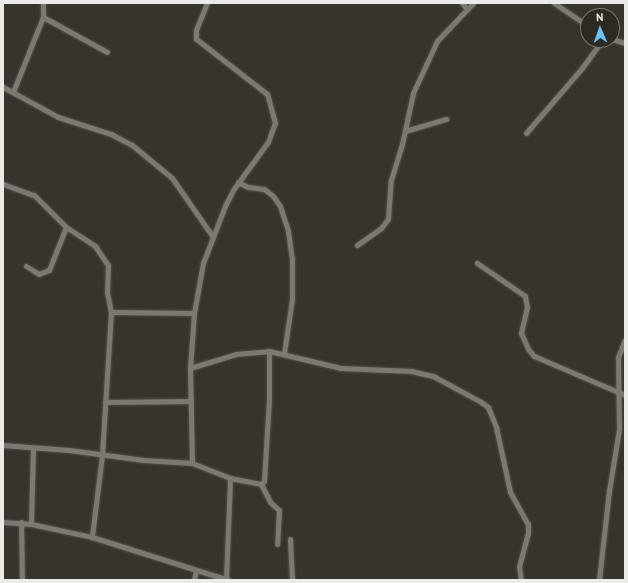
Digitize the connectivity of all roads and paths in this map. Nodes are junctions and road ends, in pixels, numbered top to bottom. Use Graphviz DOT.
graph roads {
  1 [pos="43,3"];
  2 [pos="207,3"];
  3 [pos="462,3"];
  4 [pos="473,3"];
  5 [pos="554,3"];
  6 [pos="467,9"];
  7 [pos="43,17"];
  8 [pos="580,21"];
  9 [pos="596,48"];
  10 [pos="107,52"];
  11 [pos="3,87"];
  12 [pos="13,92"];
  13 [pos="446,119"];
  14 [pos="405,131"];
  15 [pos="526,132"];
  16 [pos="238,182"];
  17 [pos="3,184"];
  18 [pos="66,226"];
  19 [pos="213,237"];
  20 [pos="357,245"];
  21 [pos="477,263"];
  22 [pos="26,266"];
  23 [pos="111,312"];
  24 [pos="194,313"];
  25 [pos="625,340"];
  26 [pos="269,351"];
  27 [pos="284,353"];
  28 [pos="190,368"];
  29 [pos="622,394"];
  30 [pos="191,401"];
  31 [pos="105,402"];
  32 [pos="3,445"];
  33 [pos="33,448"];
  34 [pos="102,455"];
  35 [pos="192,463"];
  36 [pos="230,478"];
  37 [pos="261,484"];
  38 [pos="3,522"];
  39 [pos="21,522"];
  40 [pos="31,524"];
  41 [pos="92,537"];
  42 [pos="290,540"];
  43 [pos="277,544"];
  44 [pos="196,570"];
  45 [pos="22,580"];
  46 [pos="194,580"];
  47 [pos="227,580"];
  48 [pos="292,580"];
  49 [pos="521,580"];
  50 [pos="599,580"];
  1 -- 7 [label="street"];
  2 -- 16 [label="street"];
  3 -- 6 [label="street"];
  4 -- 6 [label="street"];
  5 -- 8 [label="street"];
  6 -- 14 [label="street"];
  7 -- 10 [label="street"];
  7 -- 12 [label="street"];
  9 -- 15 [label="street"];
  11 -- 12 [label="street"];
  12 -- 19 [label="street"];
  13 -- 14 [label="street"];
  14 -- 20 [label="street"];
  16 -- 19 [label="street"];
  16 -- 27 [label="street"];
  17 -- 18 [label="street"];
  18 -- 22 [label="street"];
  18 -- 23 [label="street"];
  19 -- 24 [label="street"];
  21 -- 29 [label="street"];
  23 -- 24 [label="street"];
  23 -- 31 [label="street"];
  24 -- 28 [label="street"];
  25 -- 29 [label="street"];
  26 -- 27 [label="street"];
  26 -- 28 [label="street"];
  26 -- 37 [label="street"];
  27 -- 49 [label="street"];
  28 -- 30 [label="street"];
  29 -- 50 [label="street"];
  30 -- 31 [label="street"];
  30 -- 35 [label="street"];
  31 -- 34 [label="street"];
  32 -- 33 [label="street"];
  33 -- 34 [label="street"];
  33 -- 40 [label="street"];
  34 -- 35 [label="street"];
  34 -- 41 [label="street"];
  35 -- 36 [label="street"];
  36 -- 37 [label="street"];
  36 -- 47 [label="street"];
  37 -- 43 [label="street"];
  38 -- 39 [label="street"];
  39 -- 40 [label="street"];
  39 -- 45 [label="street"];
  40 -- 41 [label="street"];
  41 -- 44 [label="street"];
  42 -- 48 [label="street"];
  44 -- 46 [label="street"];
  44 -- 47 [label="street"];
}
